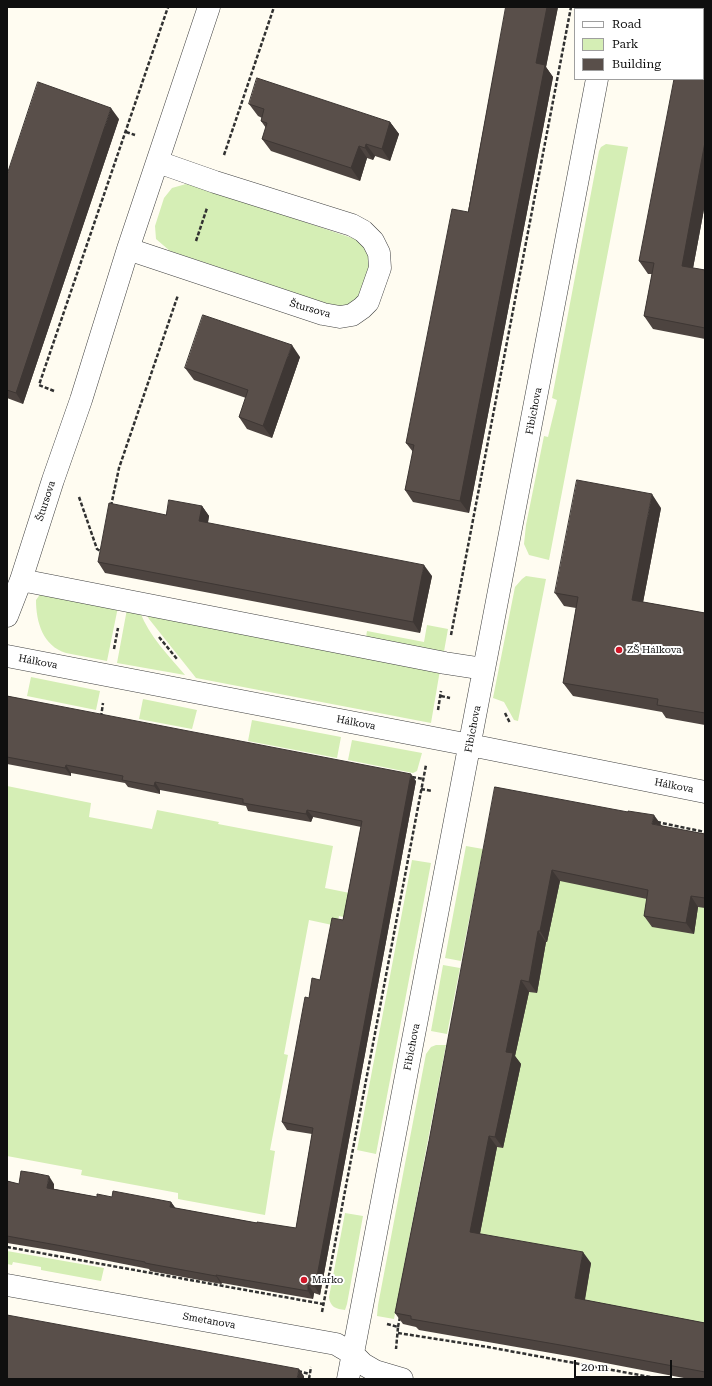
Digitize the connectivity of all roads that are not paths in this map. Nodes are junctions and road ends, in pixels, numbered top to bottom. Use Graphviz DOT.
graph roads {
  1 [pos="209,7"];
  2 [pos="597,80"];
  3 [pos="158,162"];
  4 [pos="128,249"];
  5 [pos="21,580"];
  6 [pos="7,616"];
  7 [pos="7,656"];
  8 [pos="484,669"];
  9 [pos="470,745"];
  10 [pos="705,792"];
  11 [pos="7,1285"];
  12 [pos="353,1354"];
  13 [pos="348,1379"];
  14 [pos="402,1379"];
  1 -- 3 [label="street, Štursova"];
  2 -- 8 [label="street, Fibichova"];
  3 -- 4 [label="street, Štursova"];
  3 -- 4 [label="street, Štursova"];
  4 -- 5 [label="street, Štursova"];
  5 -- 6 [label="street, Štursova"];
  5 -- 8 [label="street"];
  7 -- 9 [label="street, Hálkova"];
  8 -- 9 [label="street, Fibichova"];
  9 -- 10 [label="street, Hálkova"];
  9 -- 12 [label="street, Fibichova"];
  11 -- 12 [label="street, Smetanova"];
  12 -- 13 [label="street, Fibichova"];
  12 -- 14 [label="street, Smetanova"];
}
